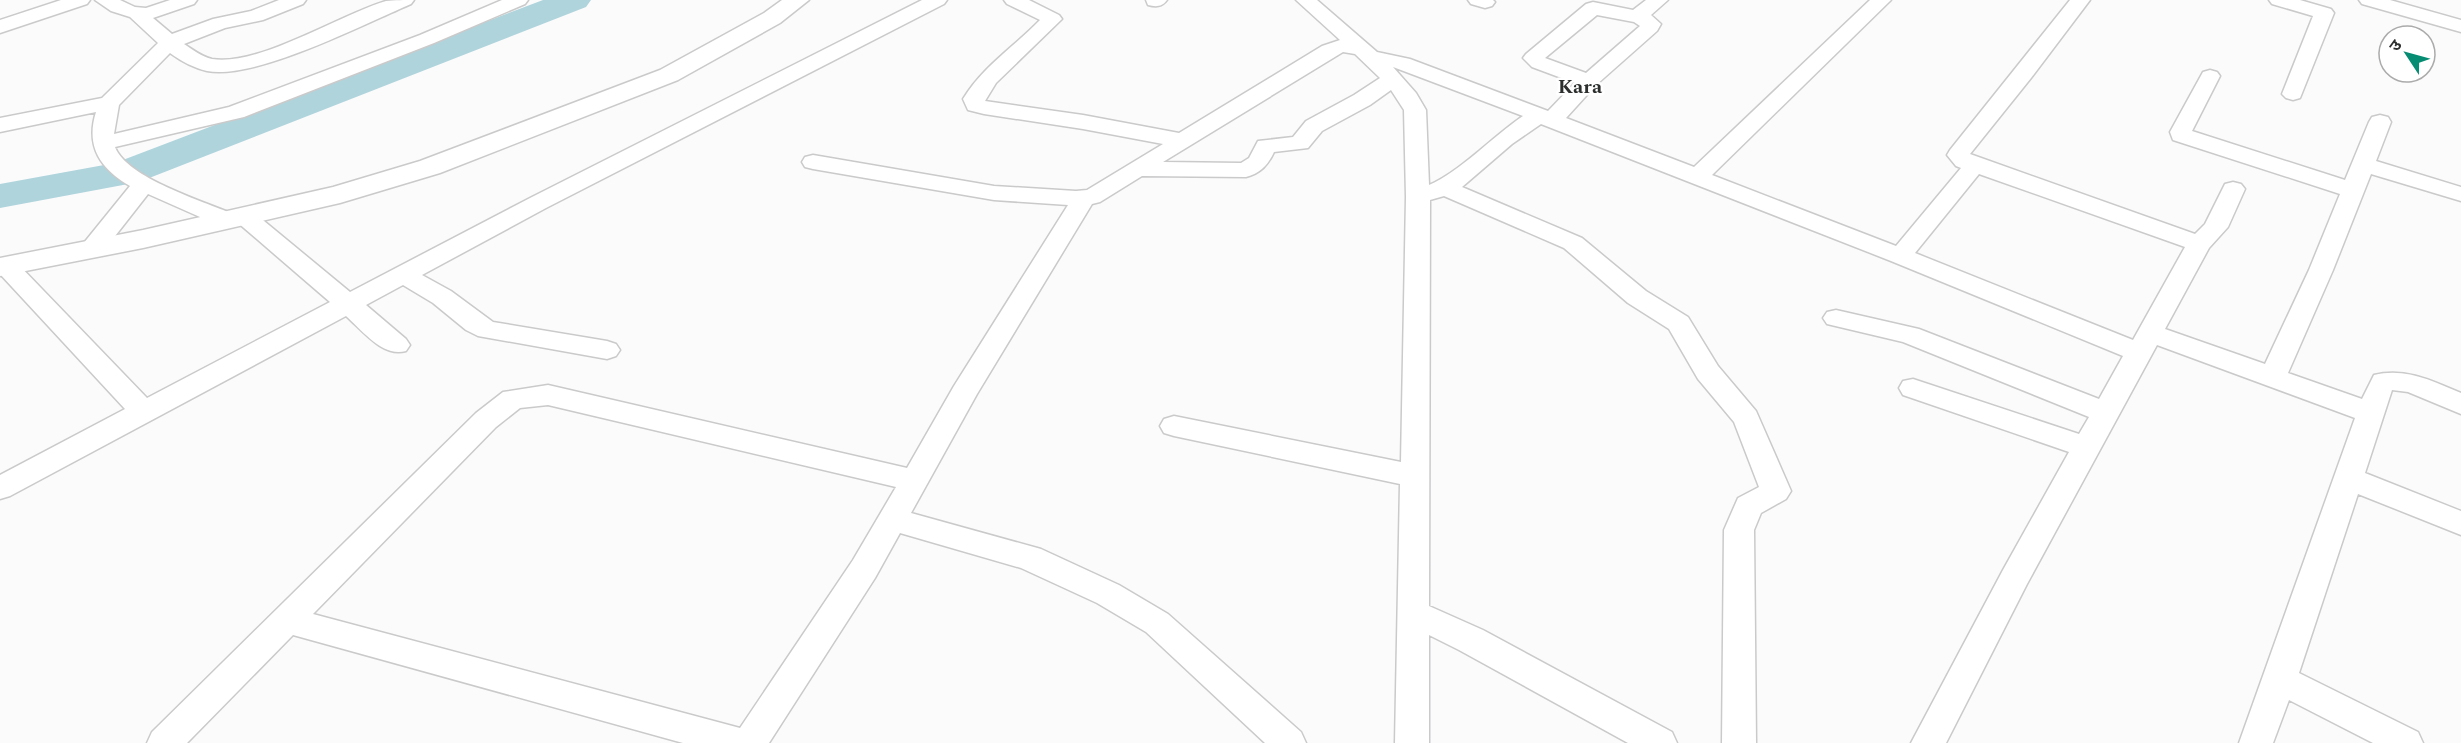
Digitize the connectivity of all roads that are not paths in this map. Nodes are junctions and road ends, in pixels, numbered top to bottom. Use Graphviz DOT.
graph roads {
  1 [pos="80,0"];
  2 [pos="105,0"];
  3 [pos="187,0"];
  4 [pos="296,0"];
  5 [pos="404,0"];
  6 [pos="518,0"];
  7 [pos="797,0"];
  8 [pos="937,0"];
  9 [pos="1014,0"];
  10 [pos="1306,0"];
  11 [pos="1658,0"];
  12 [pos="1881,0"];
  13 [pos="2080,0"];
  14 [pos="2279,0"];
  15 [pos="2369,0"];
  16 [pos="138,15"];
  17 [pos="1638,17"];
  18 [pos="2461,26"];
  19 [pos="0,27"];
  20 [pos="170,42"];
  21 [pos="1365,53"];
  22 [pos="2210,76"];
  23 [pos="1391,81"];
  24 [pos="1589,81"];
  25 [pos="2293,94"];
  26 [pos="109,102"];
  27 [pos="1545,117"];
  28 [pos="2380,122"];
  29 [pos="0,125"];
  30 [pos="1184,141"];
  31 [pos="103,143"];
  32 [pos="813,162"];
  33 [pos="1975,165"];
  34 [pos="2364,165"];
  35 [pos="1140,169"];
  36 [pos="1697,177"];
  37 [pos="144,184"];
  38 [pos="2233,189"];
  39 [pos="2352,190"];
  40 [pos="1432,193"];
  41 [pos="2461,194"];
  42 [pos="1083,199"];
  43 [pos="235,218"];
  44 [pos="2199,244"];
  45 [pos="92,249"];
  46 [pos="1900,256"];
  47 [pos="3,267"];
  48 [pos="404,275"];
  49 [pos="348,305"];
  50 [pos="1836,318"];
  51 [pos="2145,343"];
  52 [pos="397,345"];
  53 [pos="607,350"];
  54 [pos="2272,378"];
  55 [pos="1913,388"];
  56 [pos="2461,404"];
  57 [pos="144,412"];
  58 [pos="2107,413"];
  59 [pos="2371,413"];
  60 [pos="1174,426"];
  61 [pos="2088,448"];
  62 [pos="1415,476"];
  63 [pos="2348,478"];
  64 [pos="914,480"];
  65 [pos="0,488"];
  66 [pos="893,519"];
  67 [pos="2461,523"];
  68 [pos="1413,613"];
  69 [pos="287,620"];
  70 [pos="2280,679"];
  71 [pos="164,743"];
  72 [pos="738,743"];
  73 [pos="750,743"];
  74 [pos="1289,743"];
  75 [pos="1412,743"];
  76 [pos="1660,743"];
  77 [pos="1738,743"];
  78 [pos="1928,743"];
  79 [pos="2256,743"];
  80 [pos="2406,743"];
  1 -- 19 [label="street"];
  2 -- 16 [label="street"];
  3 -- 16 [label="street"];
  4 -- 20 [label="street"];
  5 -- 20 [label="street"];
  6 -- 31 [label="street"];
  7 -- 43 [label="street"];
  8 -- 48 [label="street"];
  9 -- 30 [label="street"];
  10 -- 21 [label="street"];
  11 -- 17 [label="street"];
  12 -- 36 [label="street"];
  13 -- 33 [label="street"];
  14 -- 25 [label="street"];
  15 -- 18 [label="street"];
  16 -- 20 [label="street"];
  17 -- 24 [label="street"];
  17 -- 24 [label="street"];
  20 -- 26 [label="street"];
  21 -- 23 [label="street"];
  21 -- 27 [label="street"];
  21 -- 30 [label="street"];
  22 -- 39 [label="street"];
  23 -- 35 [label="street"];
  23 -- 40 [label="street"];
  24 -- 27 [label="street"];
  26 -- 29 [label="street"];
  26 -- 31 [label="street"];
  27 -- 36 [label="street"];
  27 -- 40 [label="street"];
  28 -- 34 [label="street"];
  30 -- 35 [label="street"];
  31 -- 37 [label="street"];
  32 -- 42 [label="street"];
  33 -- 44 [label="street"];
  33 -- 46 [label="street"];
  34 -- 39 [label="street"];
  34 -- 41 [label="street"];
  35 -- 42 [label="street"];
  36 -- 46 [label="street"];
  37 -- 43 [label="street"];
  37 -- 45 [label="street"];
  38 -- 44 [label="street"];
  39 -- 54 [label="street"];
  40 -- 62 [label="street"];
  40 -- 77 [label="street"];
  42 -- 64 [label="street"];
  43 -- 45 [label="street"];
  43 -- 49 [label="street"];
  44 -- 51 [label="street"];
  45 -- 47 [label="street"];
  46 -- 51 [label="street"];
  47 -- 57 [label="street"];
  48 -- 49 [label="street"];
  48 -- 53 [label="street"];
  49 -- 52 [label="street"];
  49 -- 57 [label="street"];
  50 -- 58 [label="street"];
  51 -- 54 [label="street"];
  51 -- 58 [label="street"];
  54 -- 59 [label="street"];
  55 -- 61 [label="street"];
  56 -- 59 [label="street"];
  57 -- 65 [label="street"];
  58 -- 61 [label="street"];
  59 -- 63 [label="street"];
  60 -- 62 [label="street"];
  61 -- 78 [label="street"];
  62 -- 68 [label="street"];
  63 -- 67 [label="street"];
  63 -- 70 [label="street"];
  64 -- 66 [label="street"];
  64 -- 69 [label="street"];
  66 -- 73 [label="street"];
  66 -- 74 [label="street"];
  68 -- 75 [label="street"];
  68 -- 76 [label="street"];
  69 -- 71 [label="street"];
  69 -- 72 [label="street"];
  70 -- 79 [label="street"];
  70 -- 80 [label="street"];
}
